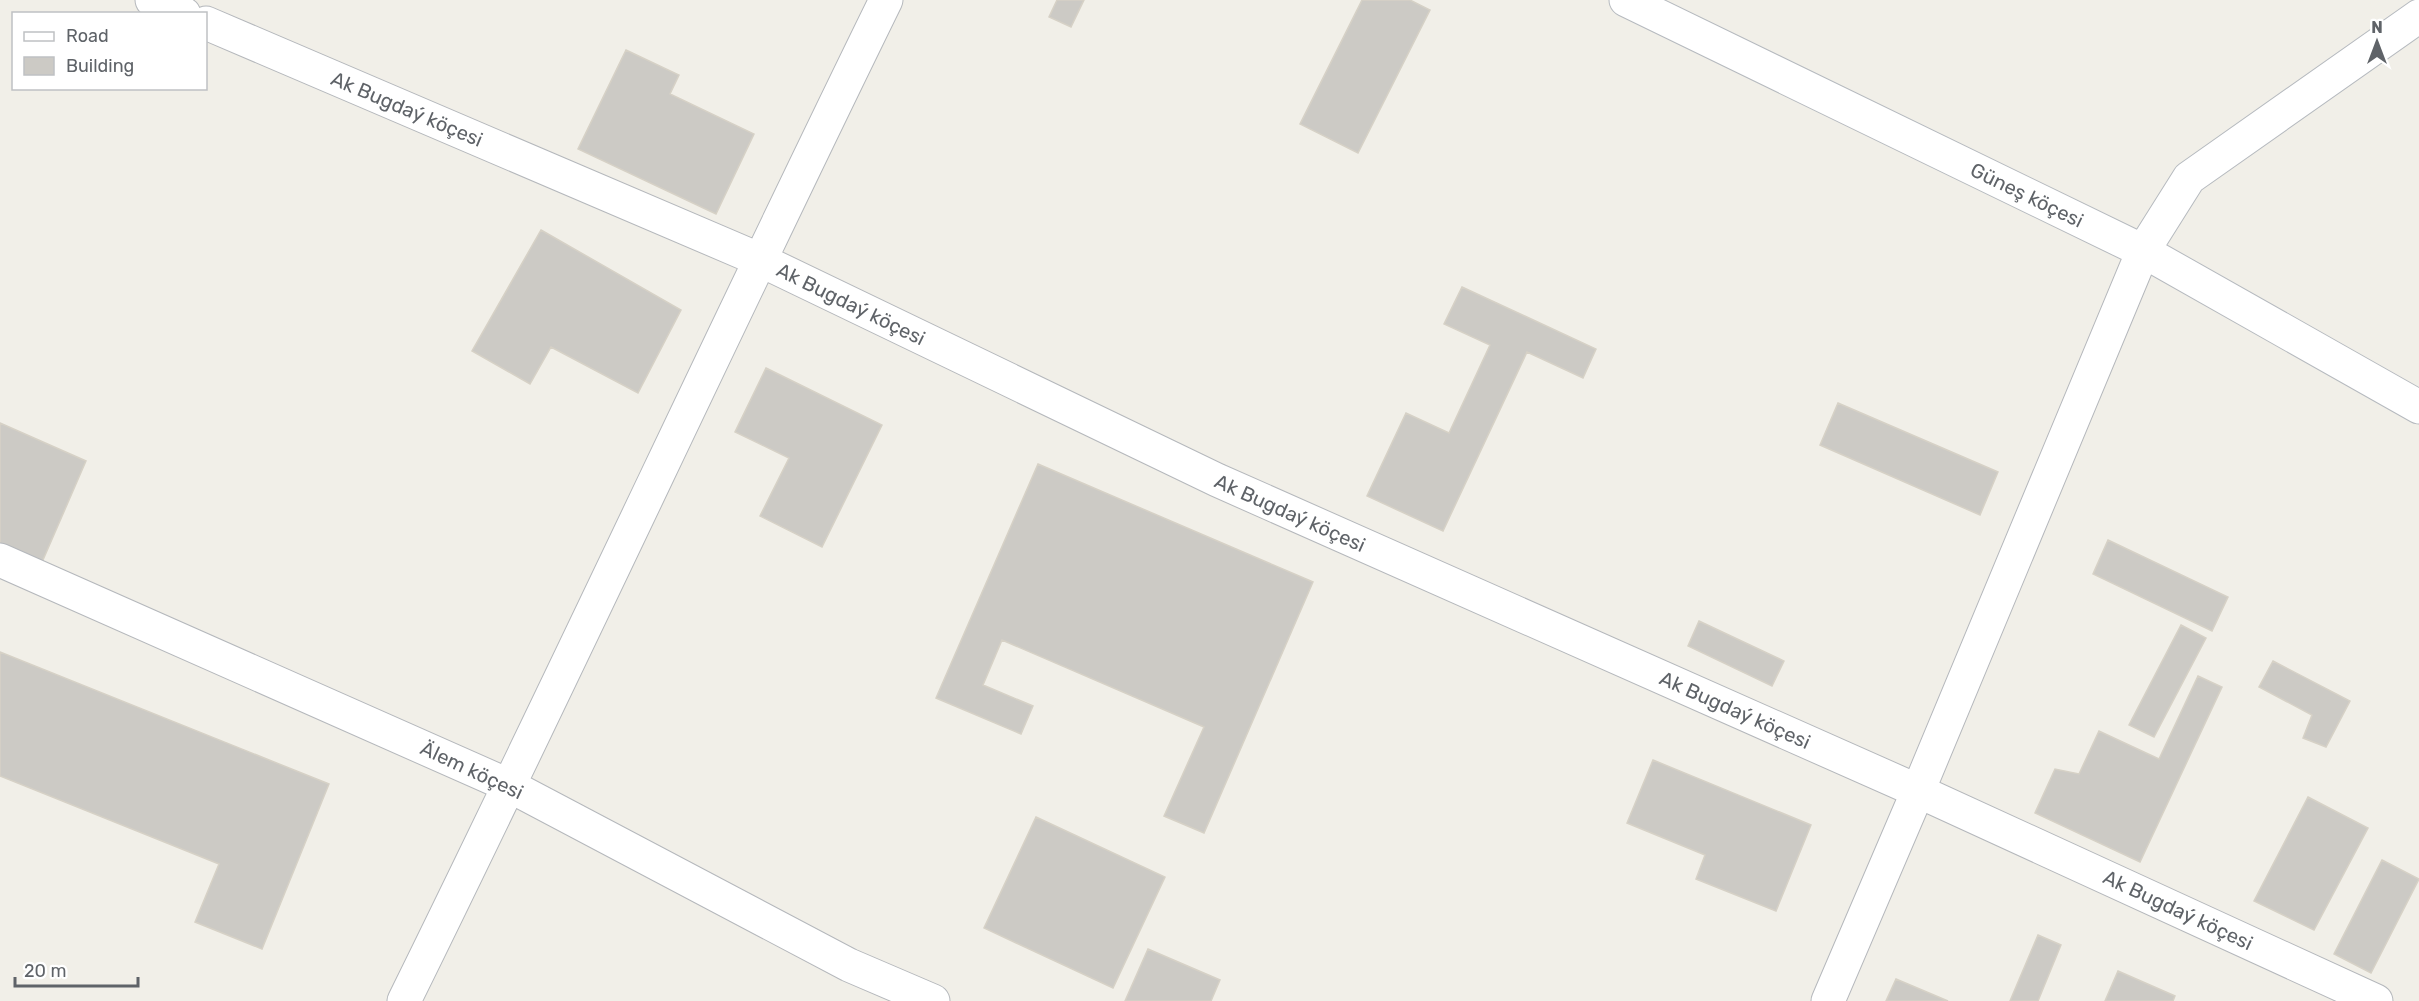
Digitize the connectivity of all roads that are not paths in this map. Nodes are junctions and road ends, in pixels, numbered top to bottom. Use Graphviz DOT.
graph roads {
  1 [pos="152,0"];
  2 [pos="886,0"];
  3 [pos="1626,0"];
  4 [pos="179,12"];
  5 [pos="2419,16"];
  6 [pos="207,23"];
  7 [pos="2143,251"];
  8 [pos="758,259"];
  9 [pos="2419,407"];
  10 [pos="0,560"];
  11 [pos="510,786"];
  12 [pos="1918,791"];
  13 [pos="404,1001"];
  14 [pos="933,1001"];
  15 [pos="1828,1001"];
  16 [pos="2376,1001"];
  1 -- 4 [label="street"];
  2 -- 8 [label="street"];
  3 -- 7 [label="street, Güneş köçesi"];
  5 -- 7 [label="street"];
  6 -- 8 [label="street, Ak Bugdaý köçesi"];
  7 -- 9 [label="street, Güneş köçesi"];
  7 -- 12 [label="street"];
  8 -- 11 [label="street"];
  8 -- 12 [label="street, Ak Bugdaý köçesi"];
  10 -- 11 [label="street, Älem köçesi"];
  11 -- 13 [label="street"];
  11 -- 14 [label="street, Älem köçesi"];
  12 -- 15 [label="street"];
  12 -- 16 [label="street, Ak Bugdaý köçesi"];
}
